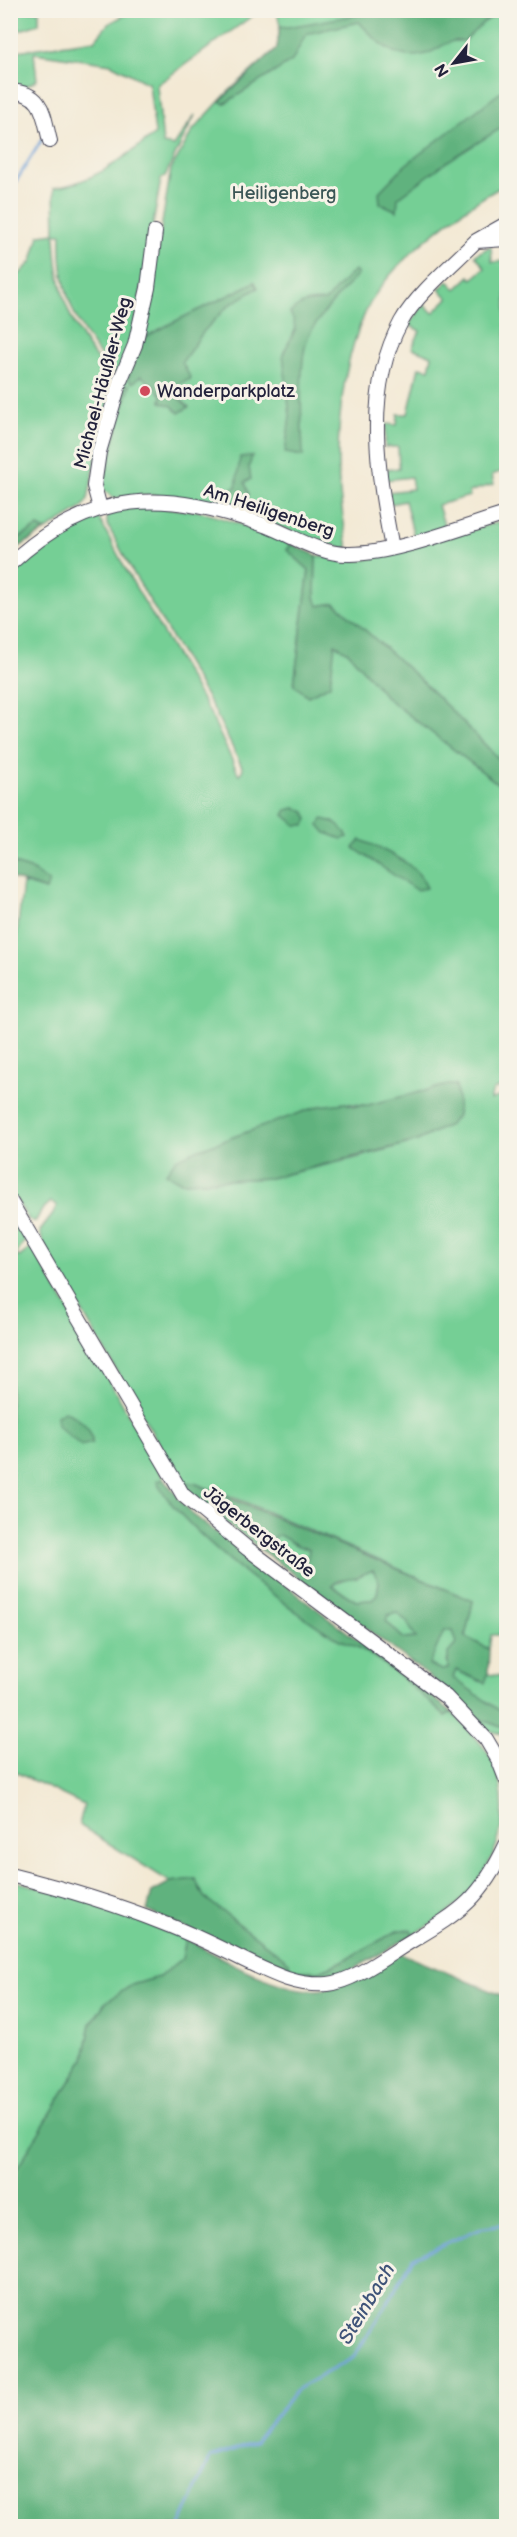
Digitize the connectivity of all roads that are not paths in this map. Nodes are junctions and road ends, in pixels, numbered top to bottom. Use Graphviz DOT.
graph roads {
  1 [pos="10,92"];
  2 [pos="50,141"];
  3 [pos="507,224"];
  4 [pos="156,232"];
  5 [pos="507,239"];
  6 [pos="476,241"];
  7 [pos="100,508"];
  8 [pos="507,514"];
  9 [pos="392,548"];
  10 [pos="13,559"];
  11 [pos="10,1201"];
  12 [pos="507,1779"];
  13 [pos="507,1845"];
  14 [pos="10,1875"];
  1 -- 2 [label="street"];
  3 -- 6 [label="street"];
  4 -- 7 [label="street, Michael-Häußler-Weg"];
  5 -- 6 [label="street"];
  6 -- 9 [label="street"];
  7 -- 9 [label="street, Am Heiligenberg"];
  7 -- 10 [label="street"];
  8 -- 9 [label="street, Am Heiligenberg"];
  11 -- 12 [label="street, Jägerbergstraße"];
  13 -- 14 [label="street"];
}
